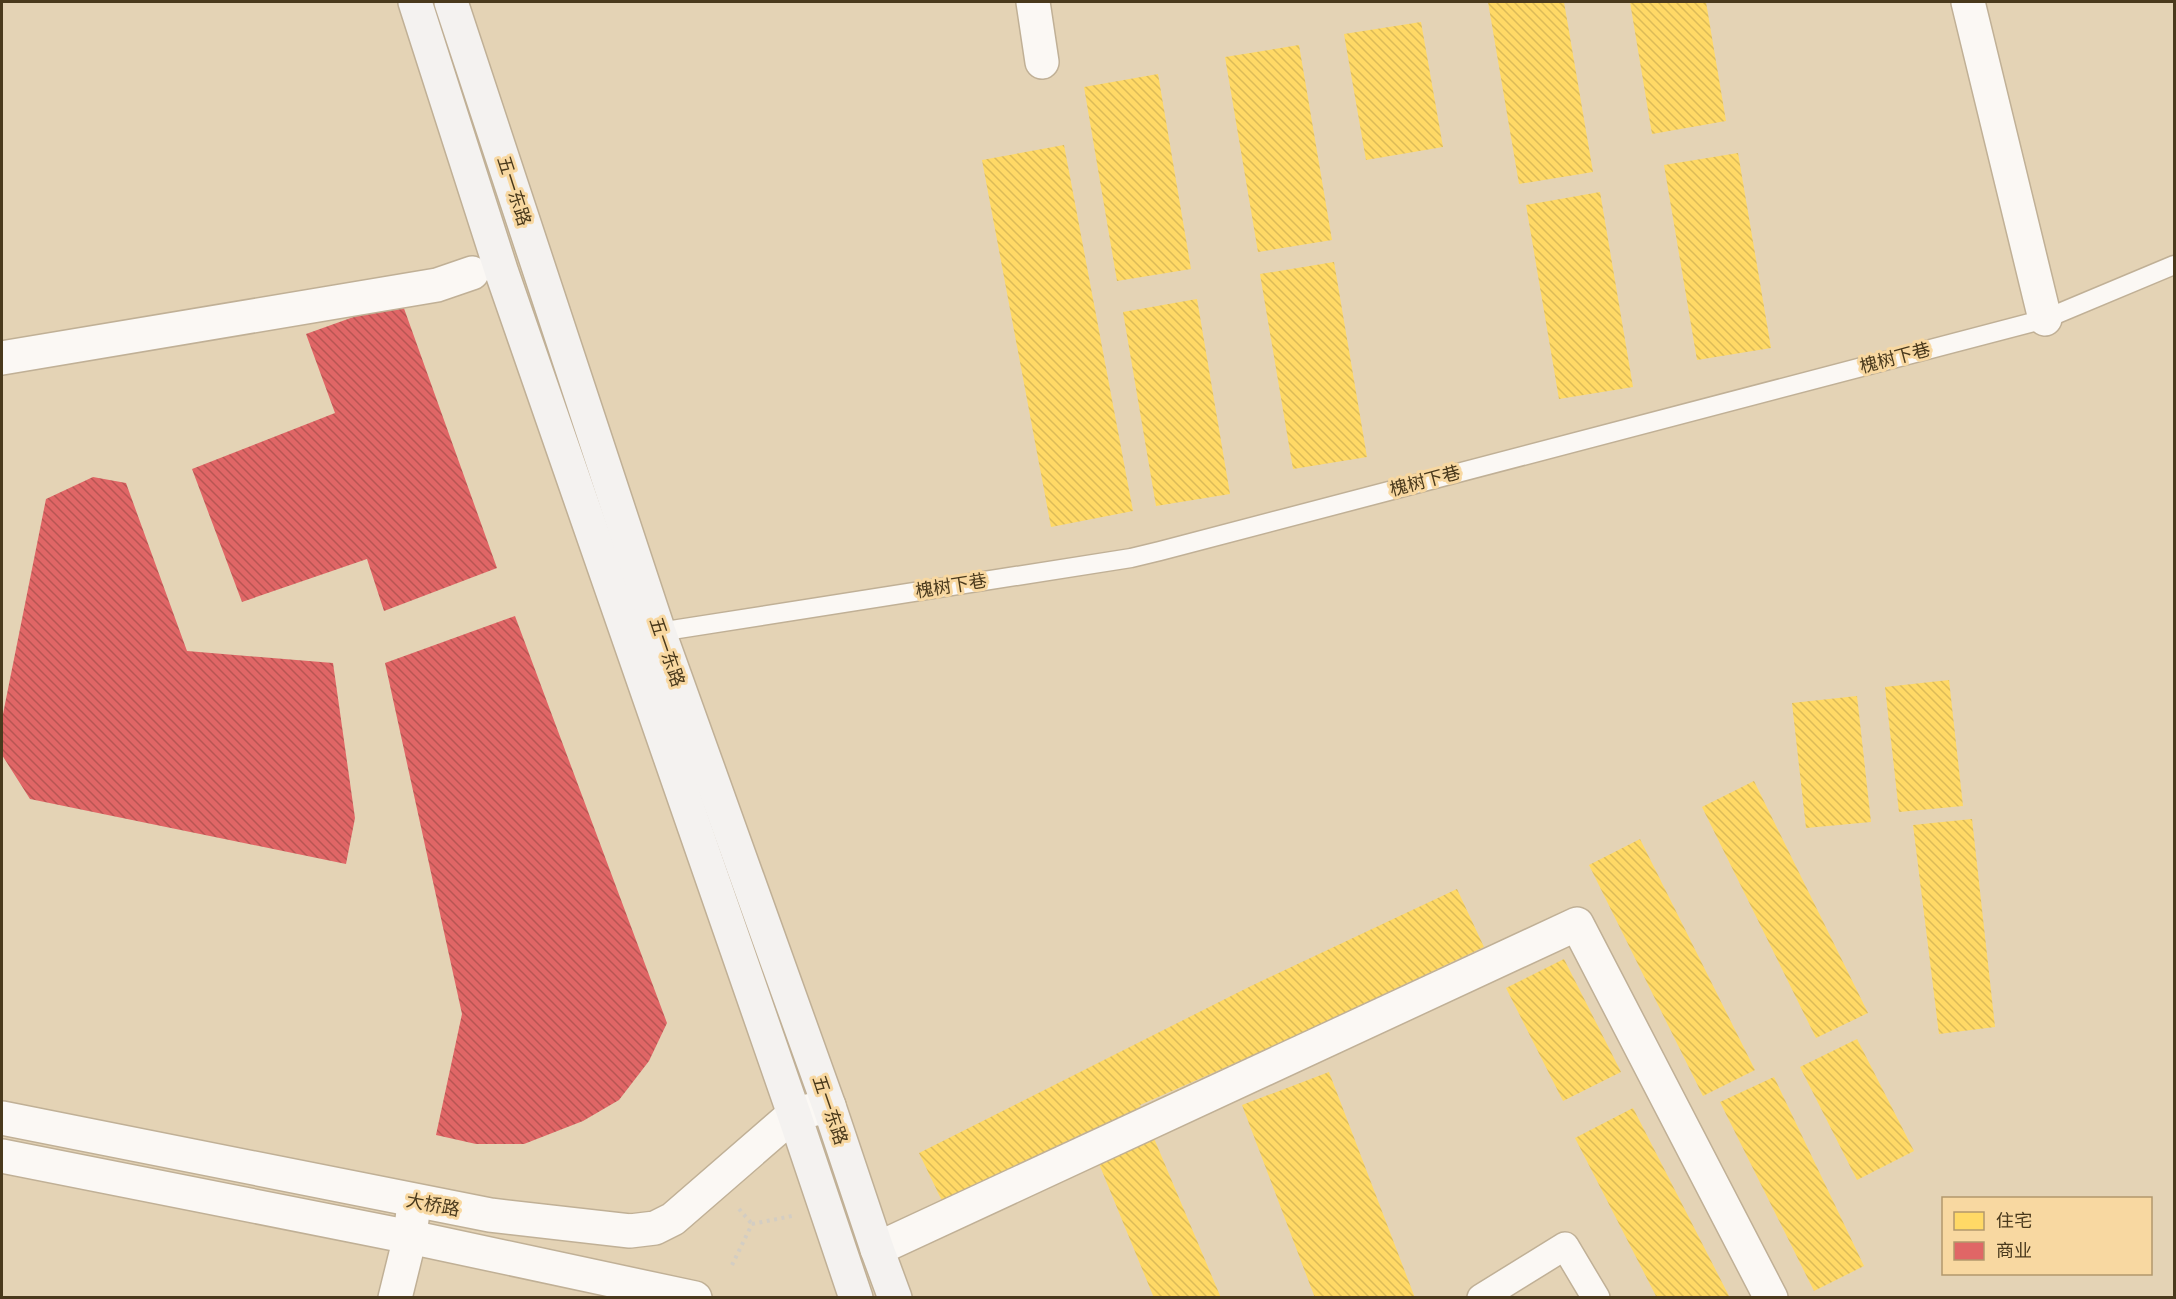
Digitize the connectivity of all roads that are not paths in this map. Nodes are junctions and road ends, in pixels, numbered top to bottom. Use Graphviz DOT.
graph roads {
  1 [pos="415,2"];
  2 [pos="451,2"];
  3 [pos="1033,2"];
  4 [pos="1968,2"];
  5 [pos="1042,62"];
  6 [pos="2175,265"];
  7 [pos="472,273"];
  8 [pos="2046,319"];
  9 [pos="2,358"];
  10 [pos="659,632"];
  11 [pos="829,1106"];
  12 [pos="794,1114"];
  13 [pos="2,1118"];
  14 [pos="2,1156"];
  15 [pos="414,1202"];
  16 [pos="410,1237"];
  17 [pos="877,1249"];
  18 [pos="395,1298"];
  19 [pos="695,1298"];
  20 [pos="856,1298"];
  21 [pos="895,1298"];
  22 [pos="1481,1298"];
  23 [pos="1596,1298"];
  24 [pos="1771,1298"];
  1 -- 12 [label="main road, 五一东路"];
  2 -- 10 [label="main road, 五一东路"];
  3 -- 5 [label="street"];
  4 -- 8 [label="street"];
  6 -- 8 [label="lane, 槐树下巷"];
  7 -- 9 [label="street"];
  8 -- 10 [label="lane, 槐树下巷"];
  10 -- 11 [label="main road, 五一东路"];
  11 -- 12 [label="street, 大桥路"];
  11 -- 17 [label="main road, 五一东路"];
  12 -- 15 [label="street, 大桥路"];
  12 -- 20 [label="main road, 五一东路"];
  13 -- 15 [label="street, 大桥路"];
  14 -- 16 [label="street, 大桥路"];
  15 -- 16 [label="street"];
  16 -- 18 [label="street"];
  16 -- 19 [label="street, 大桥路"];
  17 -- 21 [label="main road, 五一东路"];
  17 -- 24 [label="street"];
  22 -- 23 [label="street"];
}
